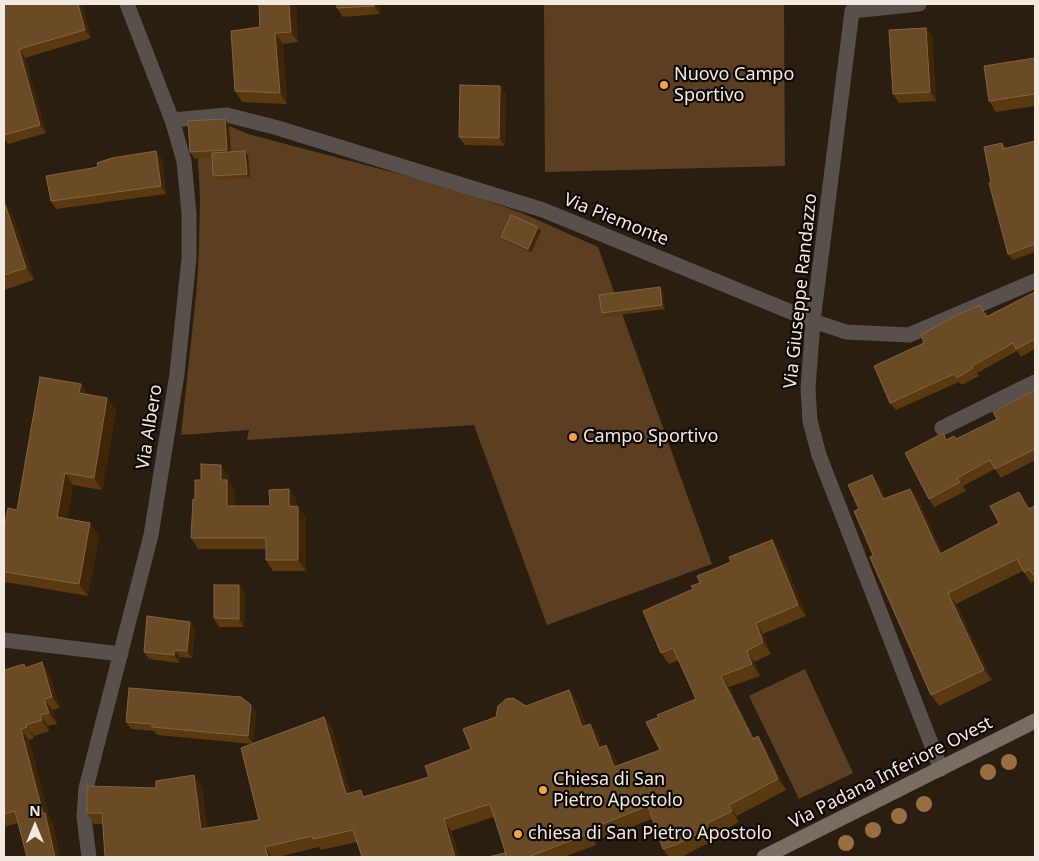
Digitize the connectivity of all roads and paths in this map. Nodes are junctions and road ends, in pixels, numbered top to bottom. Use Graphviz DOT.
graph roads {
  1 [pos="127,4"];
  2 [pos="919,4"];
  3 [pos="852,7"];
  4 [pos="172,120"];
  5 [pos="1035,281"];
  6 [pos="813,321"];
  7 [pos="1035,382"];
  8 [pos="942,428"];
  9 [pos="4,640"];
  10 [pos="120,654"];
  11 [pos="1035,721"];
  12 [pos="941,769"];
  13 [pos="89,857"];
  14 [pos="764,857"];
  1 -- 4 [label="street, Via Albero"];
  2 -- 3 [label="street, Via Giuseppe Randazzo"];
  3 -- 6 [label="street, Via Giuseppe Randazzo"];
  4 -- 6 [label="street, Via Piemonte"];
  4 -- 10 [label="street, Via Albero"];
  5 -- 6 [label="street, Via Piemonte"];
  6 -- 12 [label="street, Via Giuseppe Randazzo"];
  7 -- 8 [label="street"];
  9 -- 10 [label="street"];
  10 -- 13 [label="street, Via Albero"];
  11 -- 12 [label="street, Via Padana Inferiore Ovest"];
  12 -- 14 [label="street, Via Padana Inferiore Ovest"];
}
